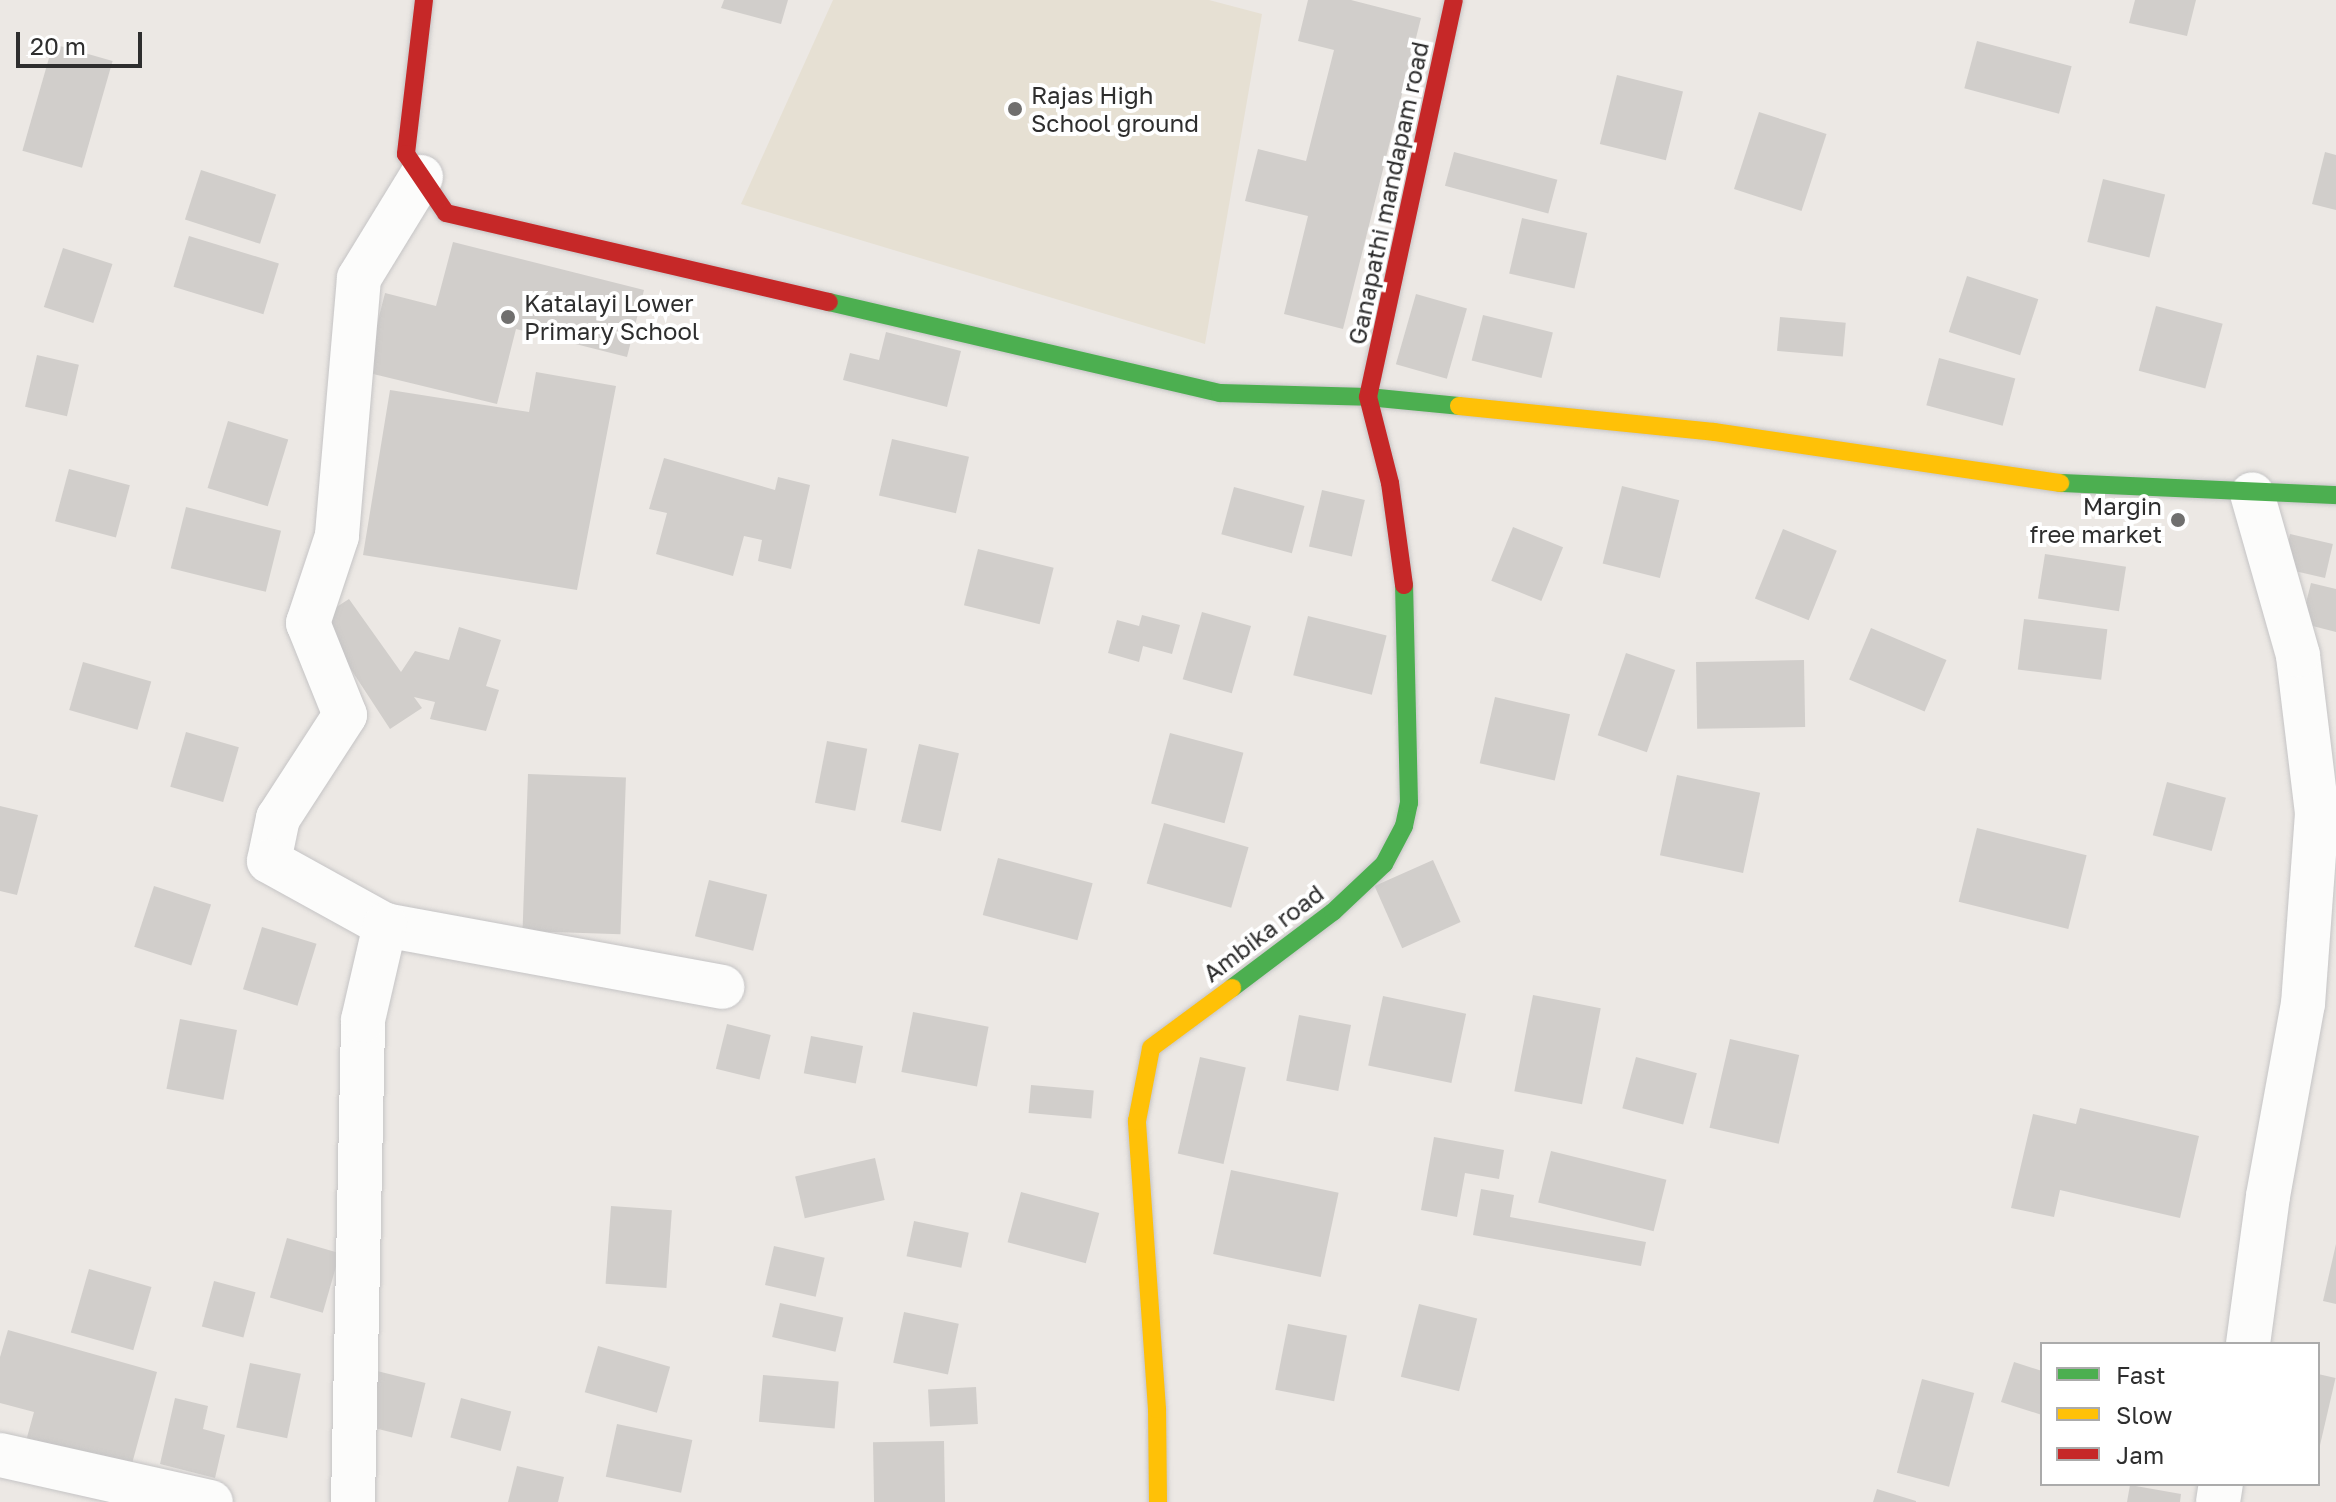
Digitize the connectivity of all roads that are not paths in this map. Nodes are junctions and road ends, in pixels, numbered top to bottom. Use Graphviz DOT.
graph roads {
  1 [pos="424,0"];
  2 [pos="1454,0"];
  3 [pos="421,177"];
  4 [pos="1368,397"];
  5 [pos="2252,494"];
  6 [pos="2336,495"];
  7 [pos="2326,811"];
  8 [pos="385,925"];
  9 [pos="722,987"];
  10 [pos="2248,1342"];
  11 [pos="0,1455"];
  12 [pos="211,1502"];
  13 [pos="353,1502"];
  14 [pos="1158,1502"];
  1 -- 3 [label="street"];
  2 -- 4 [label="street, Ganapathi mandapam road"];
  3 -- 4 [label="street"];
  3 -- 8 [label="street"];
  4 -- 5 [label="street"];
  4 -- 14 [label="street, Ambika road"];
  5 -- 6 [label="street"];
  5 -- 7 [label="street"];
  7 -- 10 [label="street"];
  8 -- 9 [label="street"];
  8 -- 13 [label="street"];
  11 -- 12 [label="street"];
}
